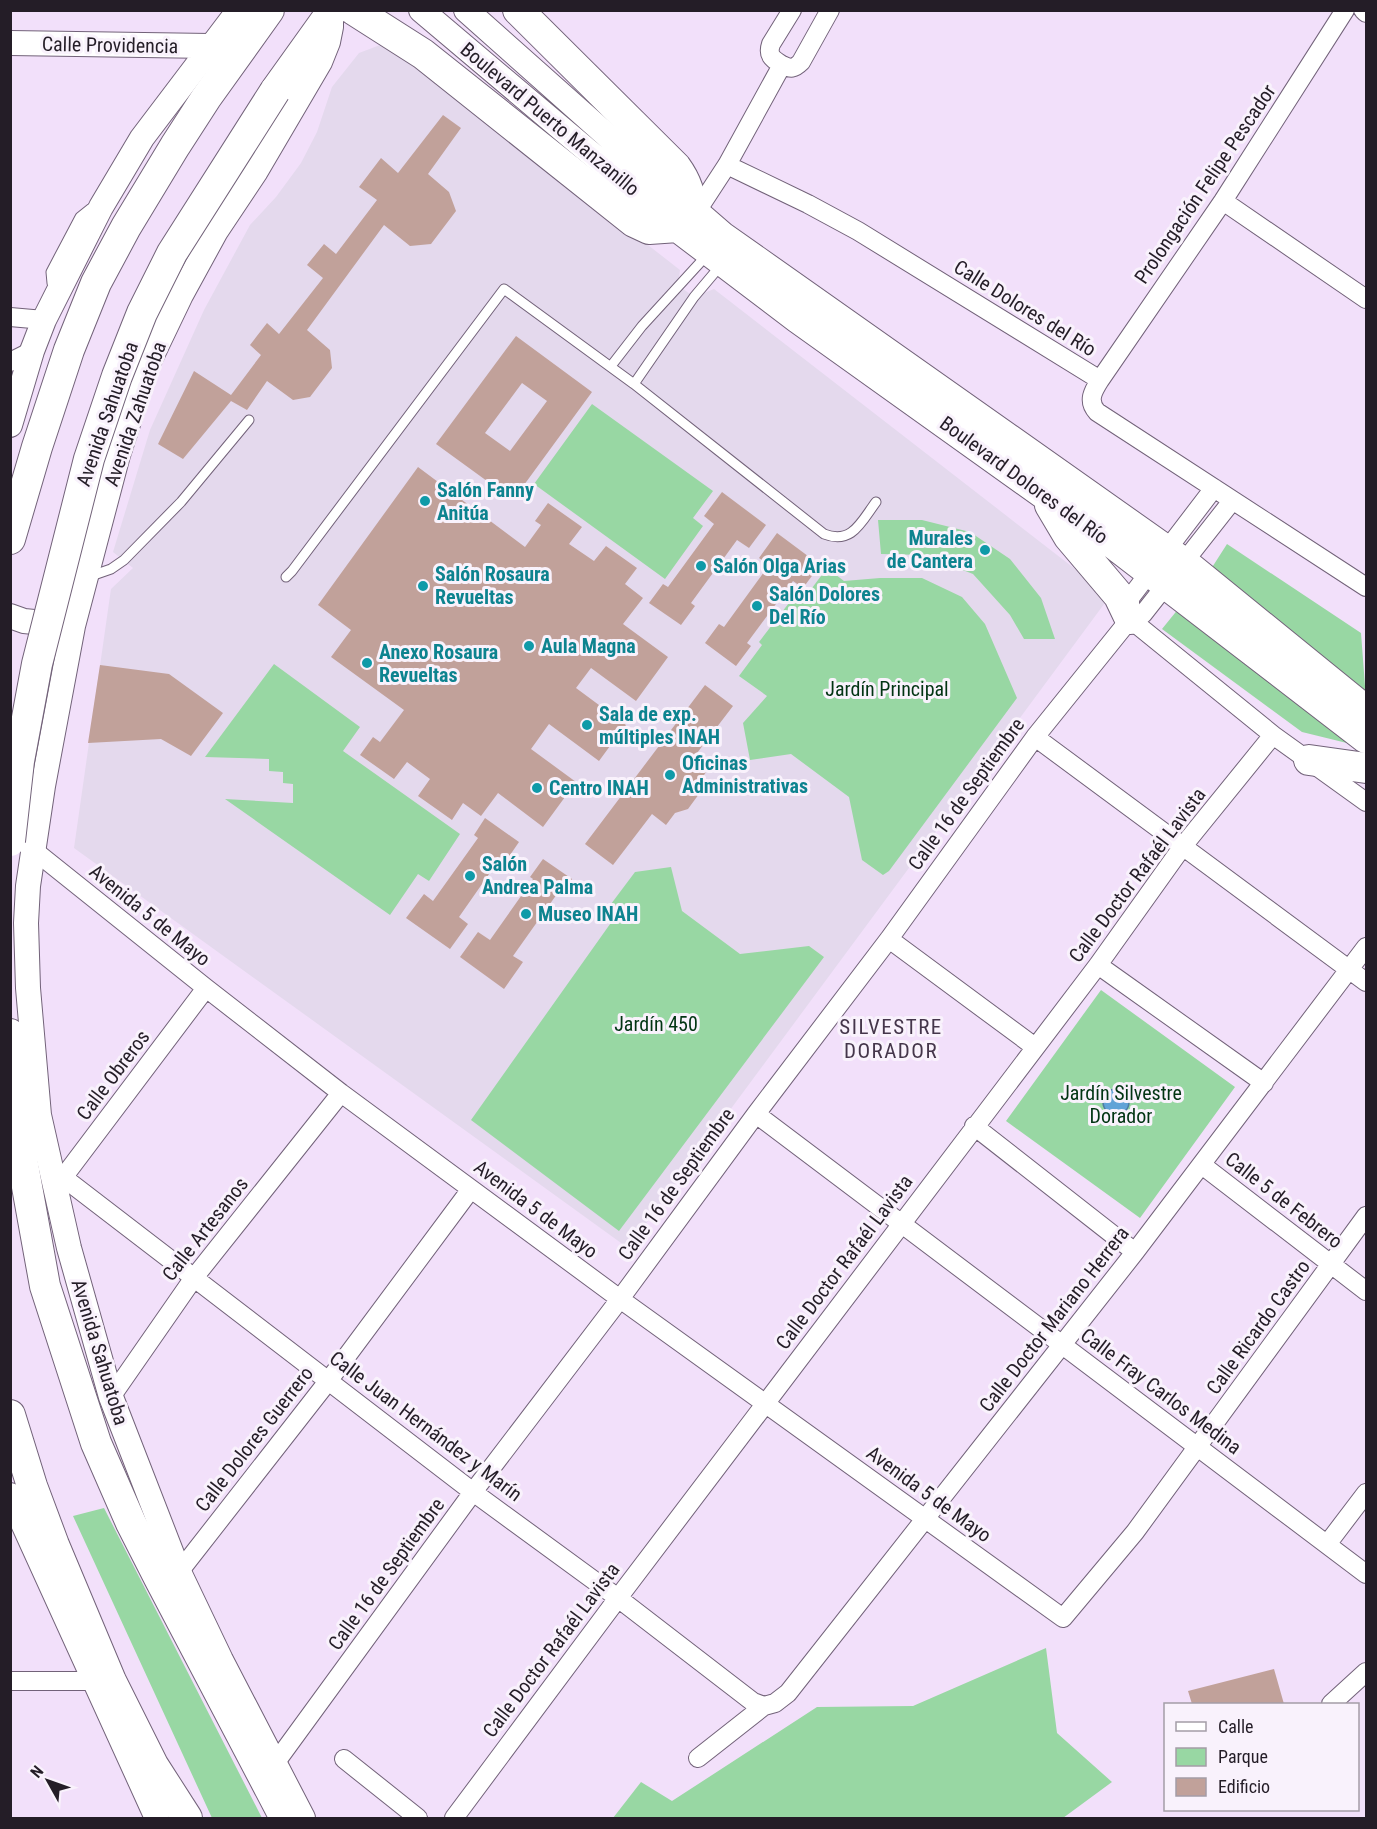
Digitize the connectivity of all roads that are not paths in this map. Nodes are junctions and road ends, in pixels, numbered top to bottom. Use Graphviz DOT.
graph roads {
  1 [pos="238,10"];
  2 [pos="269,10"];
  3 [pos="421,10"];
  4 [pos="466,10"];
  5 [pos="518,10"];
  6 [pos="792,10"];
  7 [pos="830,10"];
  8 [pos="1345,10"];
  9 [pos="339,12"];
  10 [pos="10,43"];
  11 [pos="210,46"];
  12 [pos="782,65"];
  13 [pos="727,165"];
  14 [pos="1222,201"];
  15 [pos="688,218"];
  16 [pos="723,249"];
  17 [pos="1366,299"];
  18 [pos="10,317"];
  19 [pos="45,320"];
  20 [pos="32,351"];
  21 [pos="10,362"];
  22 [pos="611,366"];
  23 [pos="1100,380"];
  24 [pos="634,384"];
  25 [pos="249,420"];
  26 [pos="10,425"];
  27 [pos="1214,488"];
  28 [pos="1044,494"];
  29 [pos="1232,501"];
  30 [pos="876,502"];
  31 [pos="10,539"];
  32 [pos="1167,567"];
  33 [pos="286,577"];
  34 [pos="85,578"];
  35 [pos="1366,587"];
  36 [pos="10,616"];
  37 [pos="1130,619"];
  38 [pos="73,626"];
  39 [pos="1366,711"];
  40 [pos="1273,735"];
  41 [pos="1035,736"];
  42 [pos="1366,738"];
  43 [pos="1309,760"];
  44 [pos="1366,768"];
  45 [pos="1366,802"];
  46 [pos="10,831"];
  47 [pos="22,846"];
  48 [pos="1183,846"];
  49 [pos="890,939"];
  50 [pos="1366,947"];
  51 [pos="1098,965"];
  52 [pos="1349,969"];
  53 [pos="1366,982"];
  54 [pos="20,984"];
  55 [pos="206,988"];
  56 [pos="10,1034"];
  57 [pos="1035,1047"];
  58 [pos="1264,1083"];
  59 [pos="341,1093"];
  60 [pos="756,1114"];
  61 [pos="974,1126"];
  62 [pos="1202,1165"];
  63 [pos="60,1183"];
  64 [pos="471,1189"];
  65 [pos="1366,1216"];
  66 [pos="901,1224"];
  67 [pos="1136,1252"];
  68 [pos="1331,1265"];
  69 [pos="193,1279"];
  70 [pos="1366,1292"];
  71 [pos="620,1299"];
  72 [pos="1062,1345"];
  73 [pos="329,1380"];
  74 [pos="111,1397"];
  75 [pos="765,1404"];
  76 [pos="10,1415"];
  77 [pos="1198,1447"];
  78 [pos="473,1492"];
  79 [pos="1366,1493"];
  80 [pos="10,1495"];
  81 [pos="927,1519"];
  82 [pos="1328,1544"];
  83 [pos="179,1572"];
  84 [pos="1366,1574"];
  85 [pos="618,1598"];
  86 [pos="1047,1607"];
  87 [pos="1366,1672"];
  88 [pos="10,1681"];
  89 [pos="103,1681"];
  90 [pos="1332,1703"];
  91 [pos="764,1706"];
  92 [pos="698,1758"];
  93 [pos="344,1759"];
  94 [pos="269,1771"];
  95 [pos="166,1810"];
  96 [pos="187,1818"];
  97 [pos="285,1818"];
  98 [pos="303,1818"];
  99 [pos="418,1818"];
  100 [pos="454,1818"];
  1 -- 11 [label="street"];
  2 -- 31 [label="main road"];
  3 -- 15 [label="street, Boulevard Puerto Manzanillo"];
  4 -- 15 [label="street, Boulevard Puerto Manzanillo"];
  5 -- 15 [label="main road"];
  6 -- 12 [label="street"];
  7 -- 12 [label="street"];
  8 -- 14 [label="street, Prolongación Felipe Pescador"];
  9 -- 15 [label="main road"];
  9 -- 34 [label="street, Avenida Zahuatoba"];
  9 -- 47 [label="main road, Avenida Sahuatoba, bridge"];
  10 -- 11 [label="street, Calle Providencia"];
  11 -- 19 [label="street"];
  12 -- 13 [label="street"];
  13 -- 15 [label="street"];
  13 -- 23 [label="street, Calle Dolores del Río"];
  14 -- 17 [label="street"];
  14 -- 23 [label="street, Prolongación Felipe Pescador"];
  15 -- 16 [label="main road, Boulevard Dolores del Río"];
  16 -- 22 [label="lane"];
  16 -- 24 [label="lane"];
  16 -- 28 [label="main road, Boulevard Dolores del Río"];
  16 -- 32 [label="main road, Boulevard Dolores del Río"];
  18 -- 19 [label="street"];
  19 -- 20 [label="street"];
  20 -- 21 [label="street"];
  20 -- 26 [label="street"];
  22 -- 24 [label="lane"];
  22 -- 33 [label="lane"];
  23 -- 27 [label="street, Calle Dolores del Río"];
  24 -- 30 [label="lane"];
  25 -- 34 [label="lane"];
  27 -- 29 [label="street, Calle Dolores del Río"];
  27 -- 32 [label="street, Calle 16 de Septiembre"];
  28 -- 32 [label="main road, Boulevard Dolores del Río"];
  28 -- 37 [label="main road"];
  29 -- 32 [label="street, Calle 16 de Septiembre"];
  29 -- 35 [label="street, Calle Dolores del Río"];
  32 -- 37 [label="street, Calle 16 de Septiembre"];
  32 -- 39 [label="main road, Boulevard Dolores del Río"];
  32 -- 42 [label="main road, Boulevard Dolores del Río"];
  34 -- 38 [label="street, Avenida Zahuatoba"];
  36 -- 38 [label="street"];
  37 -- 40 [label="street"];
  37 -- 41 [label="street, Calle 16 de Septiembre"];
  38 -- 47 [label="street, Avenida Zahuatoba"];
  40 -- 43 [label="street"];
  40 -- 48 [label="street, Calle Doctor Rafaél Lavista"];
  41 -- 48 [label="street"];
  41 -- 49 [label="street, Calle 16 de Septiembre"];
  43 -- 44 [label="main road"];
  43 -- 45 [label="street"];
  46 -- 47 [label="street, Avenida 5 de Mayo"];
  47 -- 54 [label="street, Avenida Sahuatoba"];
  47 -- 55 [label="street, Avenida 5 de Mayo"];
  48 -- 51 [label="street, Calle Doctor Rafaél Lavista"];
  48 -- 52 [label="street"];
  49 -- 57 [label="street"];
  49 -- 60 [label="street, Calle 16 de Septiembre"];
  50 -- 52 [label="street, Calle Doctor Mariano Herrera"];
  51 -- 57 [label="street, Calle Doctor Rafaél Lavista"];
  51 -- 58 [label="street"];
  52 -- 53 [label="street"];
  52 -- 58 [label="street, Calle Doctor Mariano Herrera"];
  54 -- 63 [label="street, Avenida Sahuatoba"];
  55 -- 59 [label="street, Avenida 5 de Mayo"];
  55 -- 63 [label="street, Calle Obreros"];
  56 -- 94 [label="main road, Avenida Sahuatoba"];
  57 -- 61 [label="street, Calle Doctor Rafaél Lavista"];
  58 -- 62 [label="street, Calle Doctor Mariano Herrera"];
  59 -- 64 [label="street, Avenida 5 de Mayo"];
  59 -- 69 [label="street, Calle Artesanos"];
  60 -- 66 [label="street, Calle Fray Carlos Medina"];
  60 -- 71 [label="street, Calle 16 de Septiembre"];
  61 -- 66 [label="street, Calle Doctor Rafaél Lavista"];
  61 -- 67 [label="street"];
  62 -- 67 [label="street, Calle Doctor Mariano Herrera"];
  62 -- 68 [label="street, Calle 5 de Febrero"];
  63 -- 69 [label="street, Calle Juan Hernández y Marín"];
  63 -- 74 [label="street, Avenida Sahuatoba"];
  64 -- 71 [label="street, Avenida 5 de Mayo"];
  64 -- 73 [label="street, Calle Dolores Guerrero"];
  65 -- 68 [label="street, Calle Ricardo Castro"];
  66 -- 72 [label="street, Calle Fray Carlos Medina"];
  66 -- 75 [label="street, Calle Doctor Rafaél Lavista"];
  67 -- 72 [label="street, Calle Doctor Mariano Herrera"];
  68 -- 70 [label="street, Calle 5 de Febrero"];
  68 -- 77 [label="street, Calle Ricardo Castro"];
  69 -- 73 [label="street, Calle Juan Hernández y Marín"];
  69 -- 74 [label="street, Calle Artesanos"];
  71 -- 75 [label="street, Avenida 5 de Mayo"];
  71 -- 78 [label="street, Calle 16 de Septiembre"];
  72 -- 77 [label="street, Calle Fray Carlos Medina"];
  72 -- 81 [label="street, Calle Doctor Mariano Herrera"];
  73 -- 78 [label="street, Calle Juan Hernández y Marín"];
  73 -- 83 [label="street, Calle Dolores Guerrero"];
  74 -- 83 [label="street, Avenida Sahuatoba"];
  75 -- 81 [label="street, Avenida 5 de Mayo"];
  75 -- 85 [label="street, Calle Doctor Rafaél Lavista"];
  76 -- 89 [label="main road"];
  77 -- 82 [label="street, Calle Fray Carlos Medina"];
  77 -- 86 [label="street, Calle Ricardo Castro"];
  78 -- 85 [label="street, Calle Juan Hernández y Marín"];
  78 -- 94 [label="street, Calle 16 de Septiembre"];
  79 -- 82 [label="street"];
  80 -- 89 [label="street"];
  81 -- 86 [label="street, Avenida 5 de Mayo"];
  81 -- 91 [label="street, Calle Doctor Mariano Herrera"];
  82 -- 84 [label="street, Calle Fray Carlos Medina"];
  83 -- 94 [label="street, Avenida Sahuatoba"];
  85 -- 91 [label="street, Calle Juan Hernández y Marín"];
  85 -- 100 [label="street, Calle Doctor Rafaél Lavista"];
  87 -- 90 [label="street"];
  88 -- 89 [label="street"];
  89 -- 95 [label="main road"];
  91 -- 92 [label="street, Calle Doctor Mariano Herrera"];
  93 -- 99 [label="street"];
  94 -- 97 [label="main road, Avenida Sahuatoba"];
  94 -- 98 [label="street, Avenida Sahuatoba"];
  95 -- 96 [label="main road"];
}
